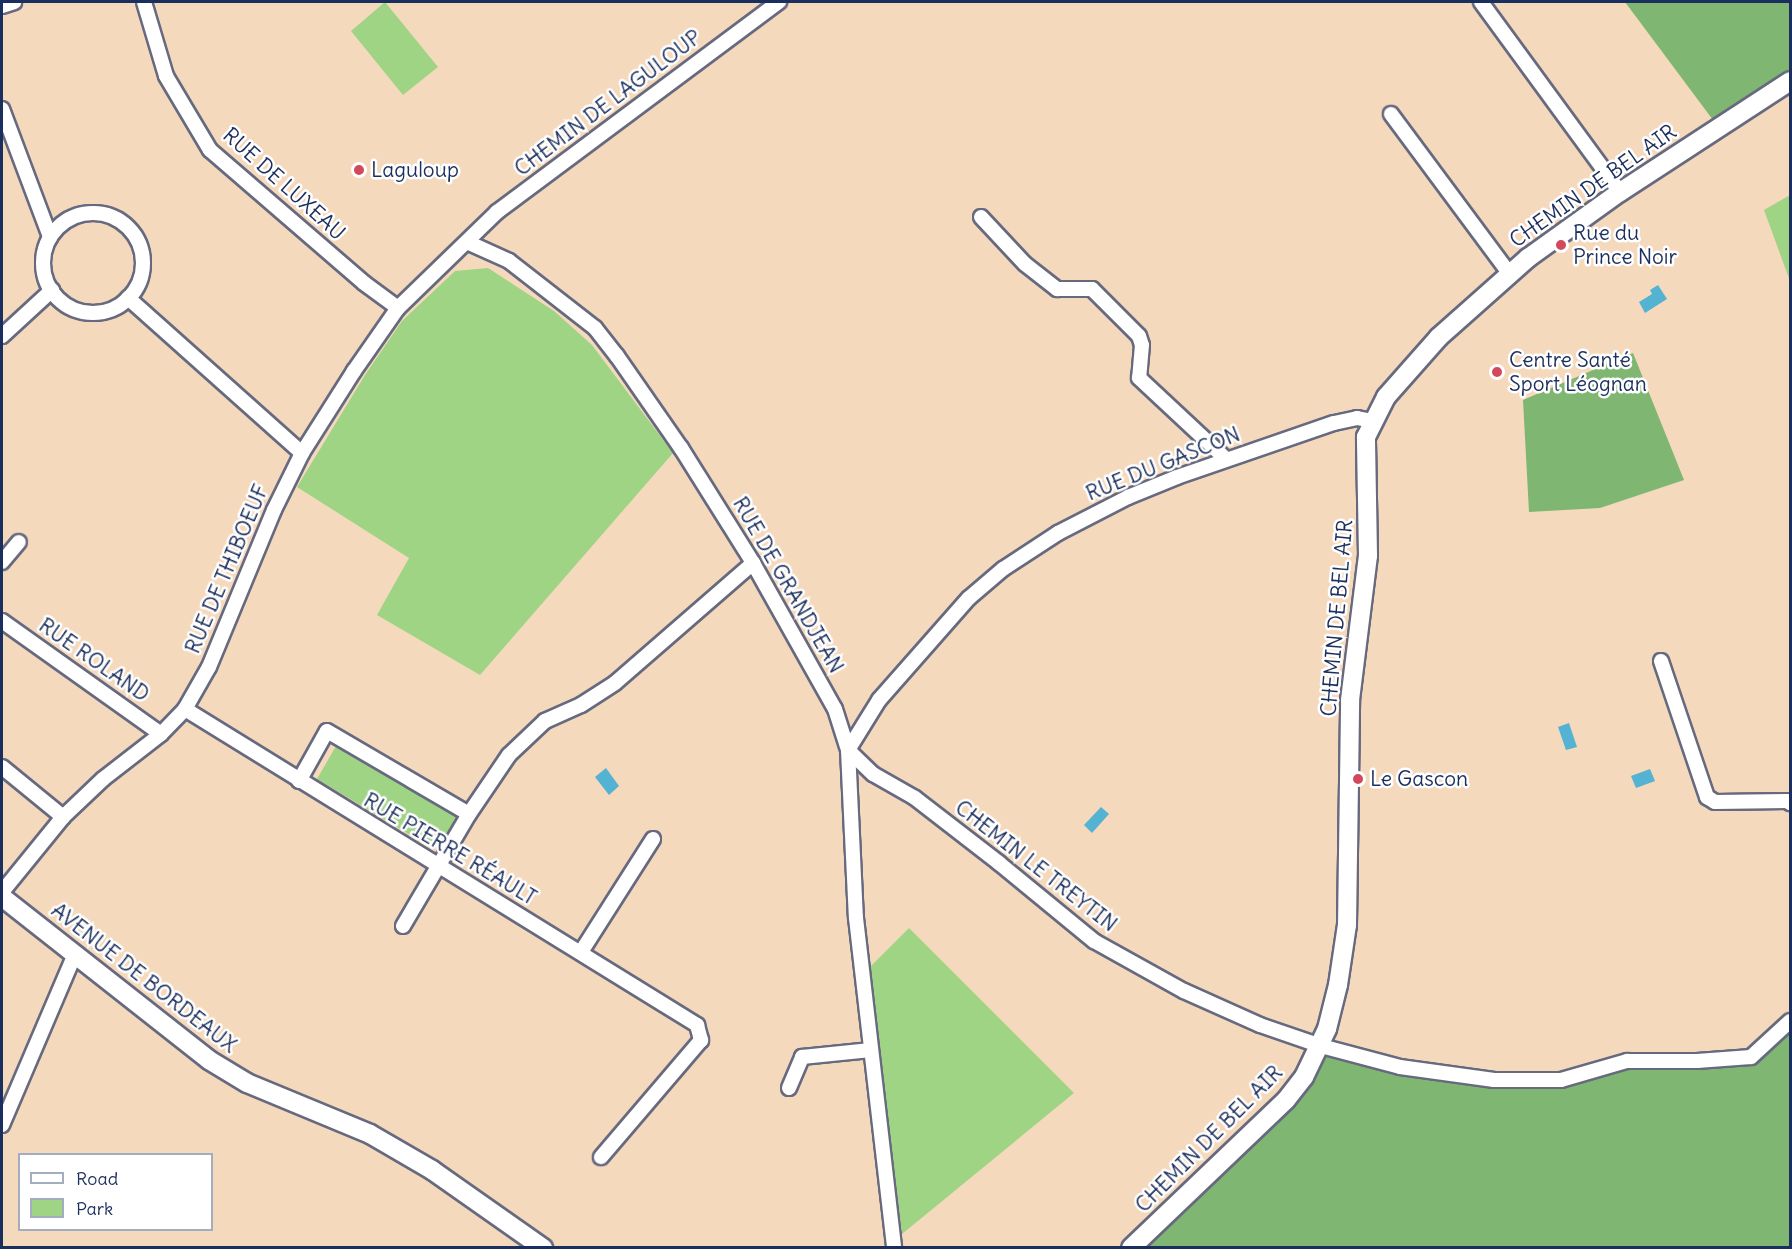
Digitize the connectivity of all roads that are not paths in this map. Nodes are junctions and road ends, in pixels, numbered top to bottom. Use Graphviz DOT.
graph roads {
  1 [pos="14,2"];
  2 [pos="144,2"];
  3 [pos="779,2"];
  4 [pos="1481,2"];
  5 [pos="2,6"];
  6 [pos="1791,81"];
  7 [pos="2,109"];
  8 [pos="1391,114"];
  9 [pos="1620,192"];
  10 [pos="981,217"];
  11 [pos="50,237"];
  12 [pos="467,242"];
  13 [pos="1509,273"];
  14 [pos="52,290"];
  15 [pos="128,298"];
  16 [pos="399,308"];
  17 [pos="2,336"];
  18 [pos="1372,421"];
  19 [pos="302,453"];
  20 [pos="1227,459"];
  21 [pos="19,542"];
  22 [pos="2,562"];
  23 [pos="753,563"];
  24 [pos="2,621"];
  25 [pos="1661,661"];
  26 [pos="185,709"];
  27 [pos="161,734"];
  28 [pos="848,750"];
  29 [pos="2,767"];
  30 [pos="299,781"];
  31 [pos="1791,803"];
  32 [pos="469,814"];
  33 [pos="63,817"];
  34 [pos="653,839"];
  35 [pos="438,867"];
  36 [pos="2,892"];
  37 [pos="2,897"];
  38 [pos="403,926"];
  39 [pos="580,952"];
  40 [pos="75,954"];
  41 [pos="1791,1021"];
  42 [pos="1321,1046"];
  43 [pos="871,1050"];
  44 [pos="789,1088"];
  45 [pos="2,1125"];
  46 [pos="601,1157"];
  47 [pos="543,1248"];
  48 [pos="894,1248"];
  49 [pos="1131,1248"];
  1 -- 5 [label="street"];
  2 -- 16 [label="street, RUE DE LUXEAU"];
  3 -- 12 [label="street, CHEMIN DE LAGULOUP"];
  4 -- 9 [label="street"];
  6 -- 9 [label="street, CHEMIN DE BEL AIR"];
  7 -- 11 [label="street"];
  8 -- 13 [label="street"];
  9 -- 13 [label="street, CHEMIN DE BEL AIR"];
  10 -- 20 [label="street"];
  11 -- 14 [label="street"];
  11 -- 15 [label="street"];
  12 -- 16 [label="street, RUE DE THIBOEUF"];
  12 -- 23 [label="street, RUE DE GRANDJEAN"];
  13 -- 18 [label="street, CHEMIN DE BEL AIR"];
  14 -- 15 [label="street"];
  14 -- 17 [label="street"];
  15 -- 19 [label="street"];
  16 -- 19 [label="street, RUE DE THIBOEUF"];
  18 -- 20 [label="street, RUE DU GASCON"];
  18 -- 42 [label="street, CHEMIN DE BEL AIR"];
  19 -- 26 [label="street, RUE DE THIBOEUF"];
  20 -- 28 [label="street, RUE DU GASCON"];
  21 -- 22 [label="street"];
  23 -- 28 [label="street, RUE DE GRANDJEAN"];
  23 -- 32 [label="street"];
  24 -- 27 [label="street, RUE ROLAND"];
  25 -- 31 [label="street"];
  26 -- 27 [label="street, RUE DE THIBOEUF"];
  26 -- 30 [label="street, RUE PIERRE RÉAULT"];
  27 -- 33 [label="street, RUE DE THIBOEUF"];
  28 -- 42 [label="street, CHEMIN LE TREYTIN"];
  28 -- 43 [label="street, RUE DE GRANDJEAN"];
  29 -- 33 [label="street"];
  30 -- 32 [label="street, RUE PIERRE RÉAULT"];
  30 -- 35 [label="street, RUE PIERRE RÉAULT"];
  32 -- 35 [label="street"];
  33 -- 36 [label="street, RUE DE THIBOEUF"];
  34 -- 39 [label="street"];
  35 -- 38 [label="street"];
  35 -- 39 [label="street, RUE PIERRE RÉAULT"];
  37 -- 40 [label="street, AVENUE DE BORDEAUX"];
  39 -- 46 [label="street, RUE PIERRE RÉAULT"];
  40 -- 45 [label="street"];
  40 -- 47 [label="street, AVENUE DE BORDEAUX"];
  41 -- 42 [label="street, CHEMIN LE TREYTIN"];
  42 -- 49 [label="street, CHEMIN DE BEL AIR"];
  43 -- 44 [label="street"];
  43 -- 48 [label="street, RUE DE GRANDJEAN"];
}
